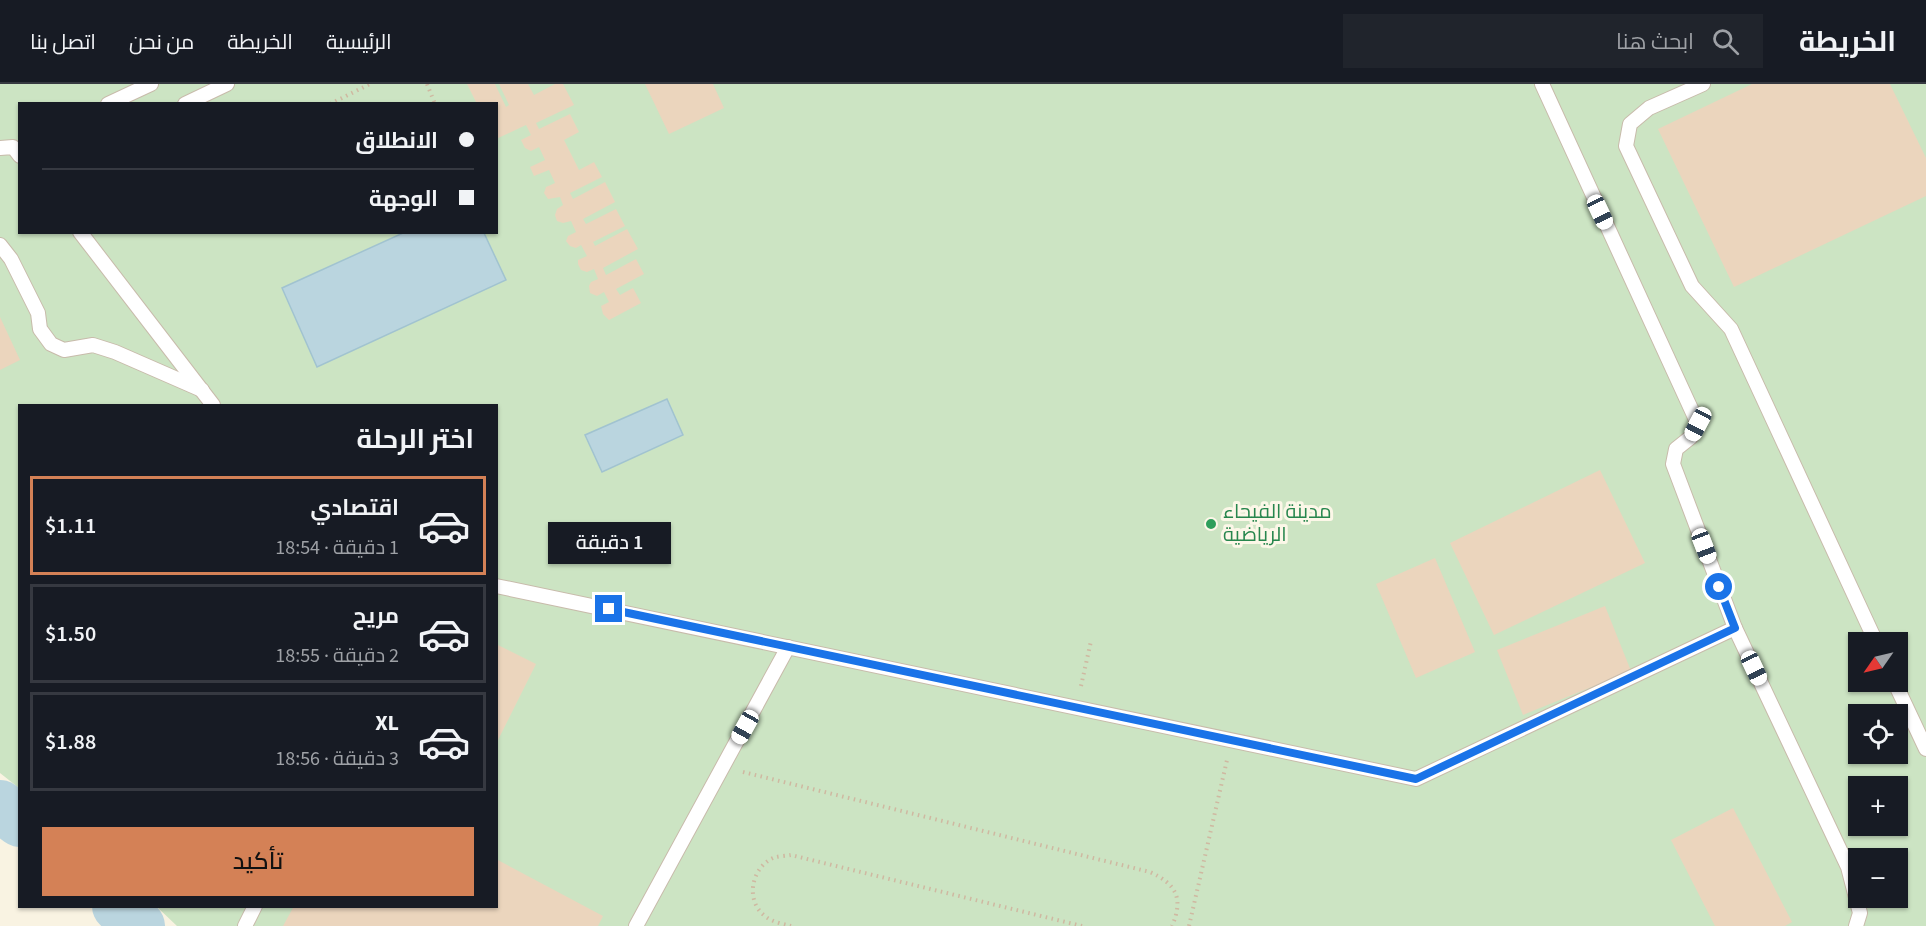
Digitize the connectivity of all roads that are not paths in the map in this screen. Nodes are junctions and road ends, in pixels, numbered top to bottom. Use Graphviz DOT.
graph roads {
  1 [pos="151,84"];
  2 [pos="227,84"];
  3 [pos="1542,84"];
  4 [pos="1703,84"];
  5 [pos="112,102"];
  6 [pos="189,102"];
  7 [pos="82,234"];
  8 [pos="0,245"];
  9 [pos="202,390"];
  10 [pos="212,404"];
  11 [pos="498,586"];
  12 [pos="1735,628"];
  13 [pos="1871,632"];
  14 [pos="788,647"];
  15 [pos="1899,692"];
  16 [pos="1926,749"];
  17 [pos="254,908"];
  18 [pos="246,926"];
  19 [pos="636,926"];
  20 [pos="1856,926"];
  1 -- 5 [label="lane"];
  2 -- 6 [label="lane"];
  3 -- 12 [label="lane"];
  4 -- 13 [label="lane"];
  7 -- 9 [label="lane"];
  8 -- 9 [label="lane"];
  9 -- 10 [label="lane"];
  11 -- 14 [label="lane"];
  12 -- 14 [label="lane"];
  12 -- 20 [label="lane"];
  14 -- 19 [label="lane"];
  15 -- 16 [label="lane"];
  17 -- 18 [label="lane"];
}
